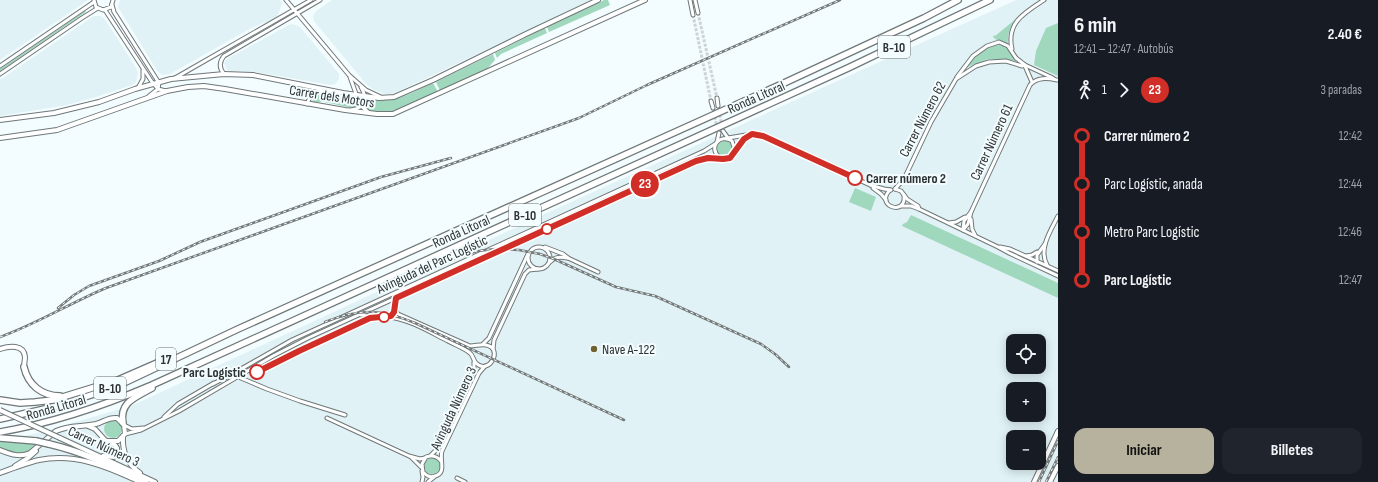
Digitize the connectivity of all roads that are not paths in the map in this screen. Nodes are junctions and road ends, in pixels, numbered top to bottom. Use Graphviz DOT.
graph roads {
  1 [pos="113,0"];
  2 [pos="286,0"];
  3 [pos="311,0"];
  4 [pos="320,0"];
  5 [pos="596,0"];
  6 [pos="645,0"];
  7 [pos="690,0"];
  8 [pos="695,0"];
  9 [pos="958,0"];
  10 [pos="990,0"];
  11 [pos="996,0"];
  12 [pos="1044,0"];
  13 [pos="94,1"];
  14 [pos="112,5"];
  15 [pos="98,8"];
  16 [pos="105,10"];
  17 [pos="296,11"];
  18 [pos="698,13"];
  19 [pos="693,15"];
  20 [pos="958,16"];
  21 [pos="1012,51"];
  22 [pos="1025,65"];
  23 [pos="0,66"];
  24 [pos="142,68"];
  25 [pos="0,74"];
  26 [pos="224,74"];
  27 [pos="350,75"];
  28 [pos="956,78"];
  29 [pos="172,79"];
  30 [pos="1058,80"];
  31 [pos="1032,82"];
  32 [pos="159,83"];
  33 [pos="154,84"];
  34 [pos="361,86"];
  35 [pos="138,88"];
  36 [pos="158,89"];
  37 [pos="324,89"];
  38 [pos="167,91"];
  39 [pos="356,94"];
  40 [pos="365,96"];
  41 [pos="146,98"];
  42 [pos="385,98"];
  43 [pos="717,98"];
  44 [pos="711,101"];
  45 [pos="307,104"];
  46 [pos="718,106"];
  47 [pos="361,107"];
  48 [pos="713,108"];
  49 [pos="345,110"];
  50 [pos="377,114"];
  51 [pos="0,120"];
  52 [pos="723,131"];
  53 [pos="718,133"];
  54 [pos="752,134"];
  55 [pos="0,138"];
  56 [pos="728,138"];
  57 [pos="716,143"];
  58 [pos="735,150"];
  59 [pos="720,158"];
  60 [pos="870,185"];
  61 [pos="895,189"];
  62 [pos="891,190"];
  63 [pos="904,195"];
  64 [pos="886,200"];
  65 [pos="901,206"];
  66 [pos="919,209"];
  67 [pos="971,212"];
  68 [pos="967,216"];
  69 [pos="1058,216"];
  70 [pos="949,223"];
  71 [pos="963,230"];
  72 [pos="976,236"];
  73 [pos="541,246"];
  74 [pos="998,247"];
  75 [pos="1042,250"];
  76 [pos="1009,253"];
  77 [pos="528,254"];
  78 [pos="1025,256"];
  79 [pos="568,258"];
  80 [pos="1038,260"];
  81 [pos="549,263"];
  82 [pos="1048,266"];
  83 [pos="538,269"];
  84 [pos="1058,271"];
  85 [pos="598,272"];
  86 [pos="1050,272"];
  87 [pos="1058,276"];
  88 [pos="396,298"];
  89 [pos="394,310"];
  90 [pos="359,315"];
  91 [pos="387,316"];
  92 [pos="215,341"];
  93 [pos="480,345"];
  94 [pos="0,349"];
  95 [pos="494,351"];
  96 [pos="266,354"];
  97 [pos="474,359"];
  98 [pos="486,366"];
  99 [pos="24,367"];
  100 [pos="182,372"];
  101 [pos="239,374"];
  102 [pos="118,380"];
  103 [pos="213,384"];
  104 [pos="76,393"];
  105 [pos="194,395"];
  106 [pos="0,400"];
  107 [pos="0,410"];
  108 [pos="175,412"];
  109 [pos="345,415"];
  110 [pos="164,418"];
  111 [pos="327,418"];
  112 [pos="0,419"];
  113 [pos="105,420"];
  114 [pos="123,424"];
  115 [pos="84,425"];
  116 [pos="144,428"];
  117 [pos="1058,431"];
  118 [pos="0,432"];
  119 [pos="101,434"];
  120 [pos="124,435"];
  121 [pos="0,438"];
  122 [pos="108,441"];
  123 [pos="38,443"];
  124 [pos="0,450"];
  125 [pos="95,454"];
  126 [pos="409,456"];
  127 [pos="428,457"];
  128 [pos="441,461"];
  129 [pos="1058,466"];
  130 [pos="422,469"];
  131 [pos="0,472"];
  132 [pos="435,476"];
  133 [pos="457,478"];
  134 [pos="146,480"];
  135 [pos="140,482"];
  136 [pos="155,482"];
  137 [pos="422,482"];
  138 [pos="428,482"];
  139 [pos="465,482"];
  140 [pos="1034,482"];
  141 [pos="1050,482"];
  1 -- 14 [label="street"];
  2 -- 17 [label="street"];
  3 -- 17 [label="street"];
  4 -- 17 [label="street"];
  5 -- 42 [label="street, Carrer dels Motors"];
  6 -- 50 [label="street, Carrer dels Motors"];
  7 -- 19 [label="street"];
  8 -- 18 [label="street"];
  9 -- 92 [label="highway, Ronda Litoral / B-10"];
  10 -- 20 [label="highway, Ronda Litoral / B-10"];
  11 -- 20 [label="highway"];
  12 -- 21 [label="street"];
  13 -- 15 [label="street"];
  13 -- 23 [label="street"];
  14 -- 16 [label="street"];
  14 -- 32 [label="street"];
  15 -- 16 [label="street"];
  15 -- 25 [label="street"];
  16 -- 24 [label="street"];
  17 -- 26 [label="street"];
  17 -- 27 [label="street"];
  17 -- 29 [label="street"];
  20 -- 100 [label="highway, Ronda Litoral / B-10"];
  21 -- 22 [label="street, Carrer Número 62"];
  21 -- 28 [label="street, Carrer Número 62"];
  22 -- 28 [label="street, Carrer Número 62"];
  22 -- 30 [label="street"];
  22 -- 31 [label="street"];
  24 -- 33 [label="street"];
  24 -- 35 [label="street"];
  26 -- 29 [label="street, Carrer dels Motors"];
  26 -- 37 [label="street, Carrer dels Motors"];
  27 -- 34 [label="street"];
  27 -- 39 [label="street"];
  28 -- 61 [label="street, Carrer Número 62"];
  29 -- 32 [label="street, Carrer dels Motors"];
  30 -- 31 [label="street"];
  31 -- 67 [label="street, Carrer Número 61"];
  32 -- 33 [label="street, Carrer dels Motors"];
  32 -- 36 [label="street"];
  33 -- 35 [label="street, Carrer dels Motors"];
  33 -- 36 [label="street"];
  34 -- 40 [label="street"];
  34 -- 42 [label="street"];
  35 -- 51 [label="street, Carrer dels Motors"];
  36 -- 38 [label="street"];
  36 -- 41 [label="street"];
  37 -- 39 [label="street, Carrer dels Motors"];
  37 -- 45 [label="street"];
  38 -- 41 [label="street, Carrer dels Motors"];
  38 -- 45 [label="street, Carrer dels Motors"];
  39 -- 40 [label="street, Carrer dels Motors"];
  39 -- 47 [label="street"];
  40 -- 42 [label="street, Carrer dels Motors"];
  40 -- 47 [label="street"];
  41 -- 55 [label="street, Carrer dels Motors"];
  43 -- 46 [label="street"];
  44 -- 48 [label="street"];
  45 -- 49 [label="street, Carrer dels Motors"];
  47 -- 49 [label="street"];
  47 -- 50 [label="street"];
  49 -- 50 [label="street, Carrer dels Motors"];
  52 -- 56 [label="street"];
  53 -- 57 [label="street"];
  54 -- 56 [label="street"];
  54 -- 58 [label="street"];
  54 -- 60 [label="street"];
  56 -- 57 [label="street"];
  56 -- 58 [label="street"];
  57 -- 59 [label="street"];
  57 -- 96 [label="street, Avinguda del Parc Logístic"];
  58 -- 59 [label="street"];
  59 -- 88 [label="street, Avinguda del Parc Logístic"];
  60 -- 62 [label="street"];
  60 -- 64 [label="street"];
  61 -- 62 [label="street"];
  61 -- 63 [label="street"];
  62 -- 64 [label="street"];
  63 -- 65 [label="street"];
  63 -- 66 [label="street"];
  64 -- 65 [label="street"];
  65 -- 66 [label="street"];
  66 -- 70 [label="street"];
  67 -- 68 [label="street, Carrer Número 61"];
  67 -- 71 [label="street, Carrer Número 61"];
  67 -- 72 [label="street"];
  68 -- 70 [label="street, Carrer Número 61"];
  68 -- 71 [label="street, Carrer Número 61"];
  69 -- 75 [label="street"];
  70 -- 71 [label="street"];
  71 -- 72 [label="street"];
  72 -- 74 [label="street"];
  73 -- 77 [label="street"];
  73 -- 79 [label="street"];
  73 -- 81 [label="street"];
  74 -- 76 [label="street"];
  74 -- 78 [label="street"];
  75 -- 78 [label="street"];
  75 -- 80 [label="street"];
  75 -- 82 [label="street"];
  76 -- 80 [label="street"];
  76 -- 86 [label="street"];
  77 -- 83 [label="street"];
  77 -- 93 [label="street"];
  78 -- 80 [label="street"];
  79 -- 81 [label="street"];
  79 -- 85 [label="street"];
  80 -- 82 [label="street"];
  80 -- 86 [label="street"];
  81 -- 83 [label="street"];
  82 -- 84 [label="street"];
  83 -- 95 [label="street"];
  86 -- 87 [label="street"];
  88 -- 89 [label="street"];
  88 -- 90 [label="street, Avinguda del Parc Logístic"];
  89 -- 91 [label="street, Avinguda del Parc Logístic"];
  89 -- 93 [label="street"];
  90 -- 91 [label="street, Avinguda del Parc Logístic"];
  90 -- 101 [label="street, Avinguda del Parc Logístic"];
  91 -- 97 [label="street, Avinguda del Parc Logístic"];
  92 -- 102 [label="highway, 17"];
  92 -- 112 [label="highway, Ronda Litoral / B-10"];
  93 -- 95 [label="street"];
  93 -- 97 [label="street"];
  94 -- 99 [label="street"];
  95 -- 98 [label="street"];
  96 -- 101 [label="street, Avinguda del Parc Logístic"];
  96 -- 103 [label="street, Avinguda del Parc Logístic"];
  97 -- 98 [label="street"];
  97 -- 127 [label="street, Avinguda Número 3"];
  98 -- 128 [label="street, Avinguda Número 3"];
  99 -- 104 [label="highway"];
  100 -- 114 [label="highway"];
  100 -- 118 [label="highway, Ronda Litoral / B-10"];
  101 -- 103 [label="street, Avinguda del Parc Logístic"];
  101 -- 108 [label="street, Avinguda del Parc Logístic"];
  101 -- 109 [label="street"];
  102 -- 104 [label="highway, B-10"];
  103 -- 105 [label="street, Avinguda del Parc Logístic"];
  104 -- 106 [label="highway, B-10"];
  105 -- 108 [label="street, Avinguda del Parc Logístic"];
  105 -- 110 [label="street, Avinguda del Parc Logístic"];
  107 -- 125 [label="street, Carrer Número 3, bridge"];
  108 -- 110 [label="street, Avinguda del Parc Logístic"];
  110 -- 116 [label="street, Avinguda del Parc Logístic"];
  111 -- 126 [label="street"];
  113 -- 114 [label="street"];
  113 -- 115 [label="street"];
  113 -- 119 [label="street"];
  114 -- 116 [label="street"];
  114 -- 120 [label="street"];
  115 -- 119 [label="street"];
  115 -- 123 [label="street"];
  116 -- 120 [label="street, Avinguda del Parc Logístic"];
  117 -- 140 [label="street"];
  119 -- 122 [label="street"];
  120 -- 122 [label="street"];
  120 -- 134 [label="street"];
  121 -- 123 [label="highway"];
  122 -- 125 [label="street"];
  123 -- 124 [label="street"];
  123 -- 131 [label="street"];
  123 -- 134 [label="highway, bridge"];
  125 -- 134 [label="street, Carrer Número 3"];
  126 -- 127 [label="street"];
  126 -- 130 [label="street"];
  127 -- 128 [label="street"];
  127 -- 130 [label="street"];
  128 -- 132 [label="street"];
  129 -- 141 [label="street"];
  130 -- 132 [label="street"];
  130 -- 137 [label="street"];
  131 -- 135 [label="street"];
  132 -- 138 [label="street"];
  133 -- 139 [label="street"];
  134 -- 136 [label="street, Carrer Número 3"];
}
